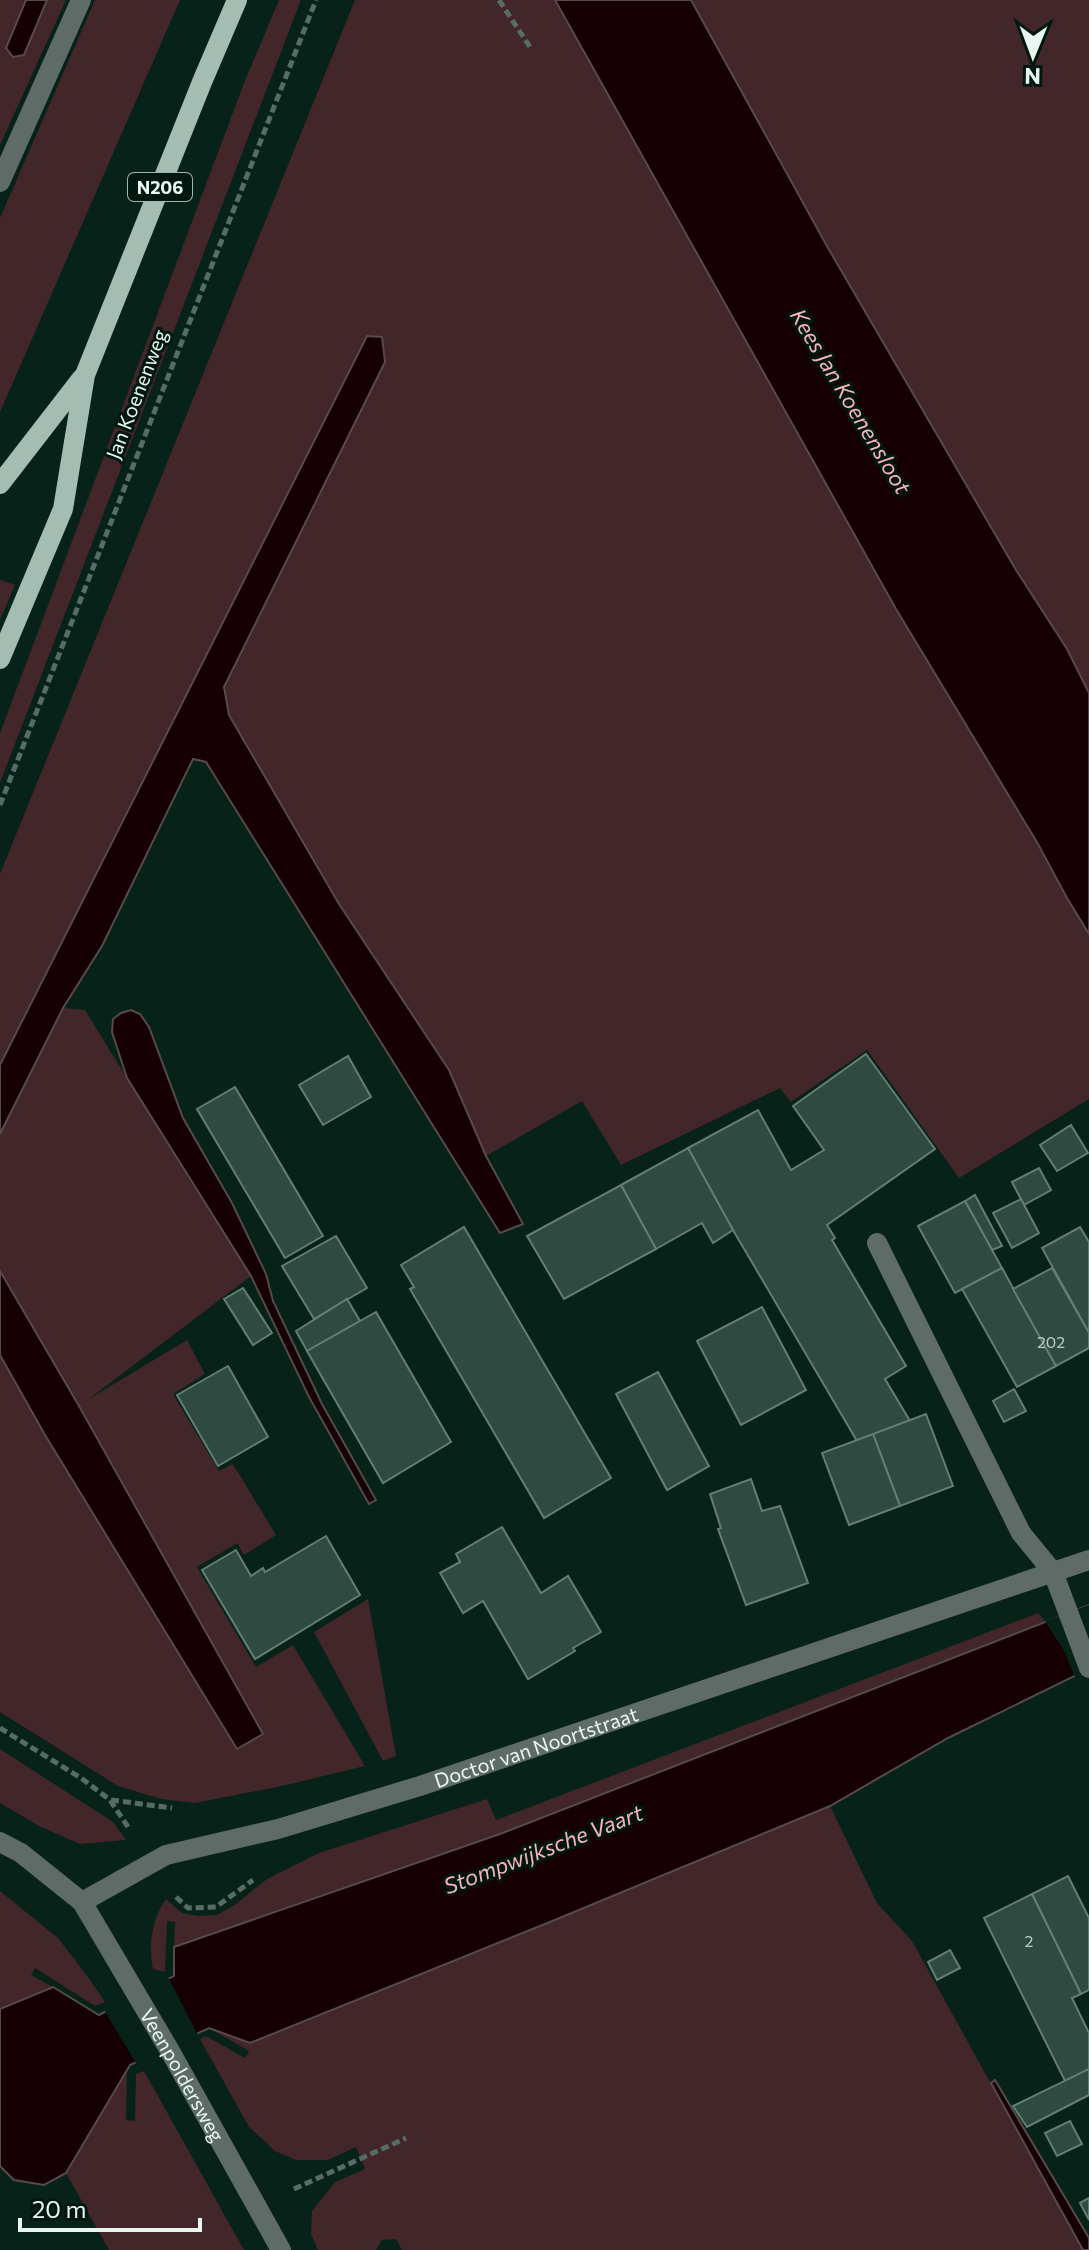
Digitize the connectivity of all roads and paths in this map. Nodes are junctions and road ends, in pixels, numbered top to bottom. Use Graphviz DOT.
graph roads {
  1 [pos="81,0"];
  2 [pos="237,0"];
  3 [pos="316,0"];
  4 [pos="499,0"];
  5 [pos="530,47"];
  6 [pos="0,182"];
  7 [pos="85,375"];
  8 [pos="0,484"];
  9 [pos="0,659"];
  10 [pos="0,805"];
  11 [pos="877,1243"];
  12 [pos="1089,1560"];
  13 [pos="1053,1572"];
  14 [pos="1089,1668"];
  15 [pos="0,1728"];
  16 [pos="110,1800"];
  17 [pos="0,1842"];
  18 [pos="82,1902"];
  19 [pos="406,2138"];
  20 [pos="256,2205"];
  21 [pos="281,2250"];
  1 -- 6 [label="street"];
  2 -- 7 [label="main road, Jan Koenenweg / N206"];
  3 -- 10 [label="path, Jan Koenenweg"];
  4 -- 5 [label="path"];
  7 -- 8 [label="main road, Jan Koenenweg / N206"];
  7 -- 9 [label="main road, Jan Koenenweg / N206"];
  11 -- 13 [label="street"];
  12 -- 13 [label="street, Doctor van Noortstraat"];
  13 -- 14 [label="street"];
  13 -- 18 [label="street, Doctor van Noortstraat"];
  15 -- 16 [label="path"];
  17 -- 18 [label="street"];
  18 -- 20 [label="street, Veenpoldersweg"];
  19 -- 20 [label="path"];
  20 -- 21 [label="street, Veenpoldersweg"];
}
